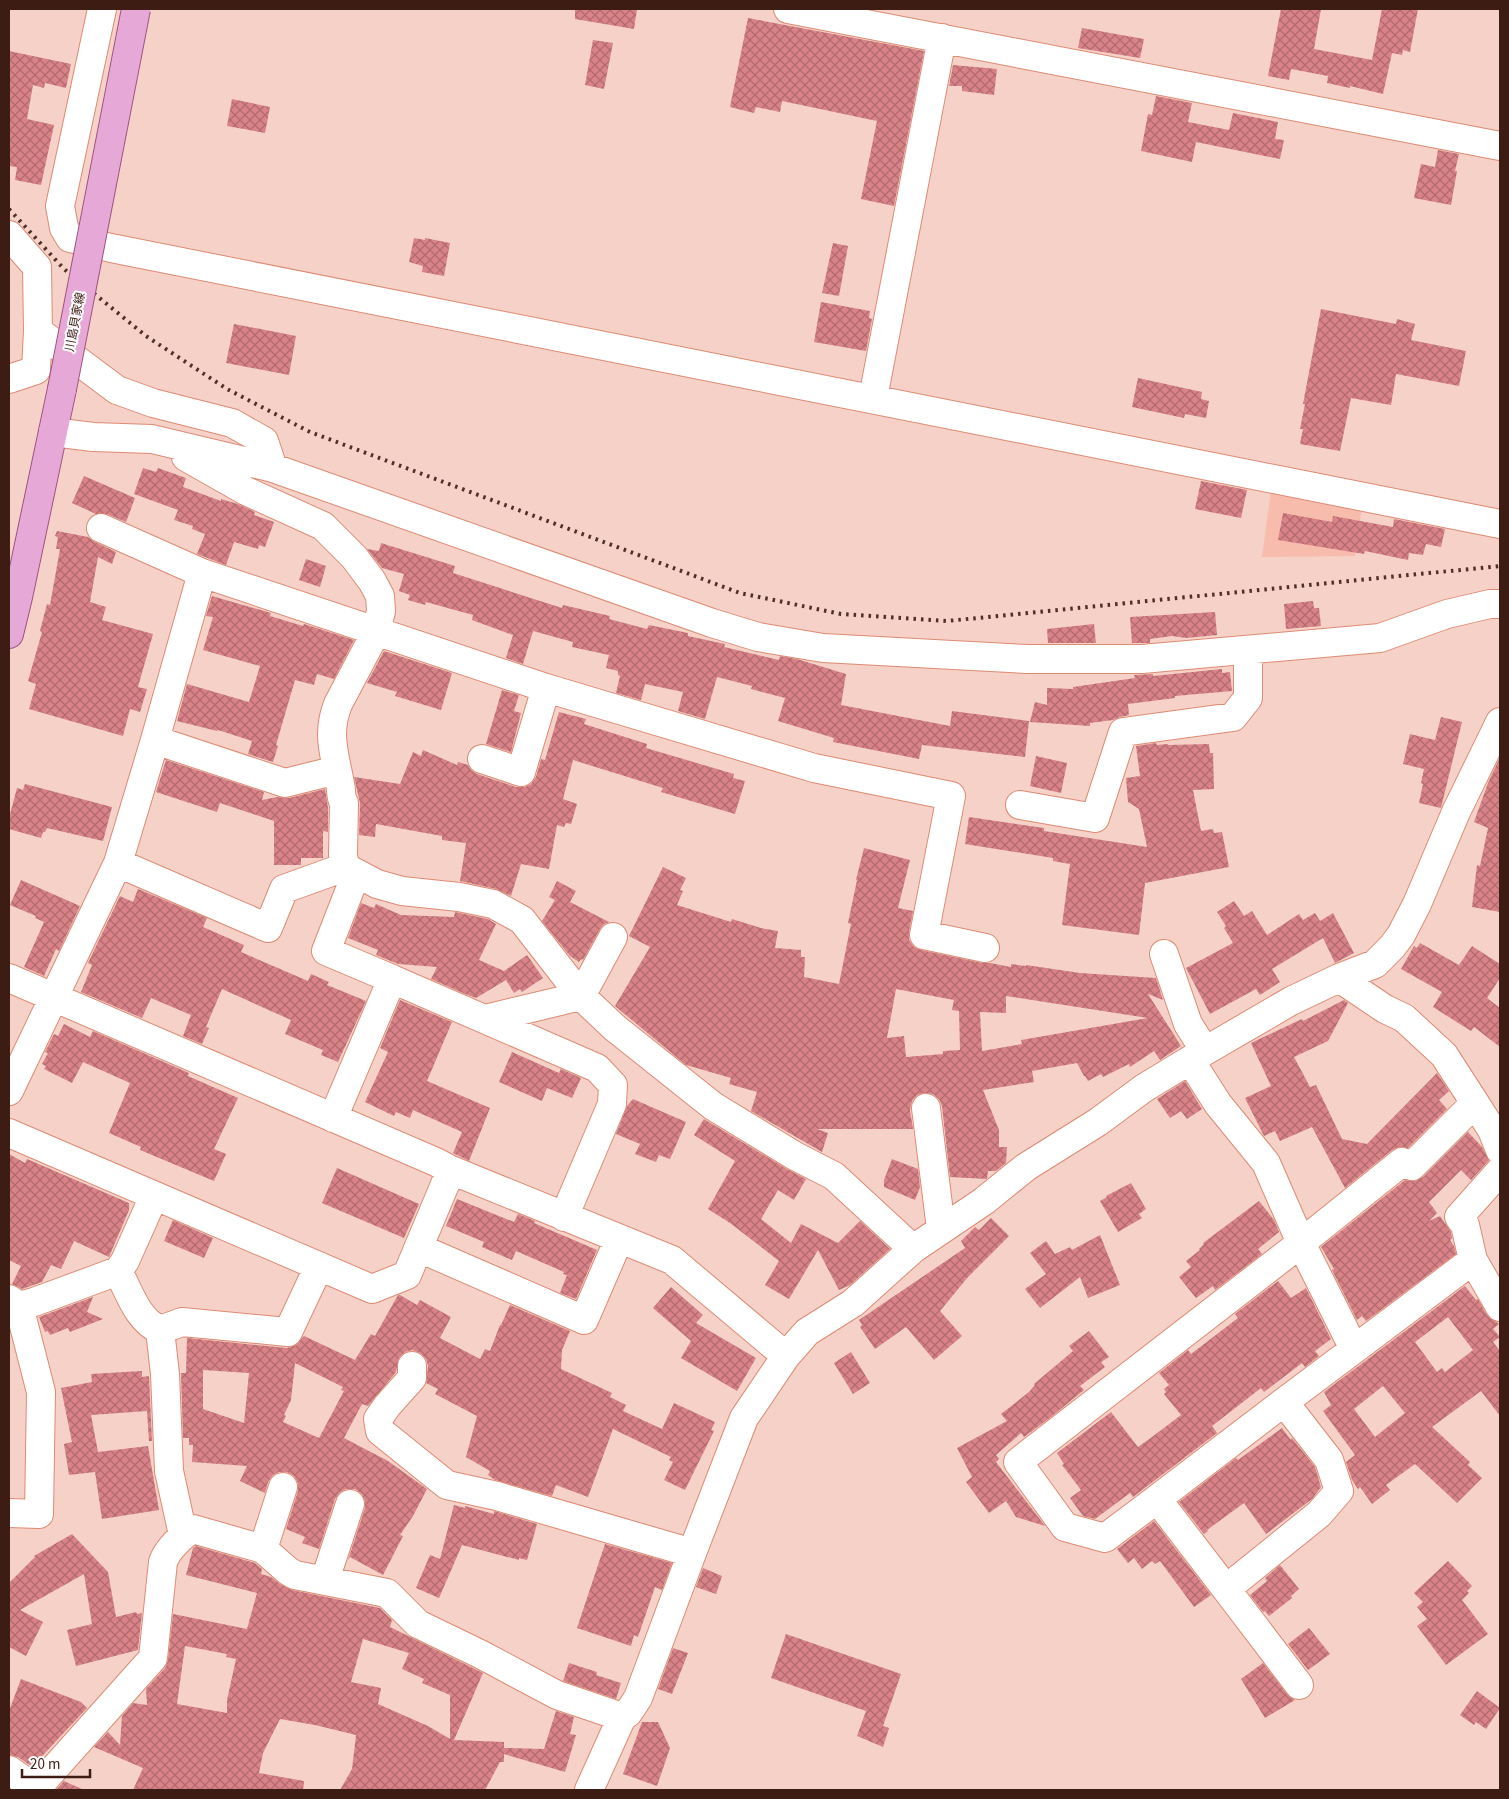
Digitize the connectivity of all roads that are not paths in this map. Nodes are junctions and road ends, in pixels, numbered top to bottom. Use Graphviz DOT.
graph roads {
  1 [pos="102,9"];
  2 [pos="136,9"];
  3 [pos="788,9"];
  4 [pos="942,38"];
  5 [pos="1500,146"];
  6 [pos="9,235"];
  7 [pos="38,331"];
  8 [pos="9,379"];
  9 [pos="873,398"];
  10 [pos="53,432"];
  11 [pos="152,439"];
  12 [pos="273,468"];
  13 [pos="1500,524"];
  14 [pos="101,528"];
  15 [pos="202,573"];
  16 [pos="1500,604"];
  17 [pos="376,632"];
  18 [pos="9,634"];
  19 [pos="1248,650"];
  20 [pos="546,688"];
  21 [pos="1497,738"];
  22 [pos="155,740"];
  23 [pos="482,760"];
  24 [pos="337,770"];
  25 [pos="1020,805"];
  26 [pos="118,863"];
  27 [pos="351,871"];
  28 [pos="613,937"];
  29 [pos="985,948"];
  30 [pos="1164,954"];
  31 [pos="9,978"];
  32 [pos="1339,978"];
  33 [pos="392,979"];
  34 [pos="581,996"];
  35 [pos="54,998"];
  36 [pos="485,1019"];
  37 [pos="1197,1055"];
  38 [pos="9,1091"];
  39 [pos="1475,1103"];
  40 [pos="926,1108"];
  41 [pos="334,1118"];
  42 [pos="9,1133"];
  43 [pos="1500,1150"];
  44 [pos="451,1170"];
  45 [pos="1500,1171"];
  46 [pos="154,1196"];
  47 [pos="564,1217"];
  48 [pos="941,1229"];
  49 [pos="619,1239"];
  50 [pos="1301,1243"];
  51 [pos="419,1248"];
  52 [pos="913,1249"];
  53 [pos="1473,1260"];
  54 [pos="319,1266"];
  55 [pos="118,1270"];
  56 [pos="14,1303"];
  57 [pos="1500,1307"];
  58 [pos="160,1330"];
  59 [pos="1354,1349"];
  60 [pos="786,1356"];
  61 [pos="412,1366"];
  62 [pos="1284,1402"];
  63 [pos="283,1487"];
  64 [pos="1157,1499"];
  65 [pos="350,1504"];
  66 [pos="9,1514"];
  67 [pos="183,1535"];
  68 [pos="263,1549"];
  69 [pos="692,1553"];
  70 [pos="325,1580"];
  71 [pos="1226,1589"];
  72 [pos="1299,1685"];
  73 [pos="622,1717"];
  74 [pos="9,1770"];
  75 [pos="38,1790"];
  76 [pos="589,1790"];
  1 -- 9 [label="street"];
  2 -- 10 [label="main road, 川島貝家線, bridge"];
  3 -- 4 [label="street"];
  4 -- 5 [label="street"];
  4 -- 9 [label="street"];
  6 -- 7 [label="street"];
  7 -- 8 [label="street"];
  7 -- 12 [label="street"];
  9 -- 13 [label="street"];
  10 -- 11 [label="street"];
  10 -- 18 [label="main road, 川島貝家線"];
  11 -- 12 [label="street"];
  11 -- 17 [label="street"];
  12 -- 19 [label="street"];
  14 -- 15 [label="street"];
  15 -- 17 [label="street"];
  15 -- 22 [label="street"];
  16 -- 19 [label="street"];
  17 -- 20 [label="street"];
  17 -- 24 [label="street"];
  19 -- 25 [label="street"];
  20 -- 23 [label="street"];
  20 -- 29 [label="street"];
  21 -- 32 [label="street"];
  22 -- 24 [label="street"];
  22 -- 26 [label="street"];
  24 -- 27 [label="street"];
  26 -- 27 [label="street"];
  26 -- 35 [label="street"];
  27 -- 33 [label="street"];
  27 -- 34 [label="street"];
  28 -- 34 [label="street"];
  30 -- 37 [label="street"];
  31 -- 35 [label="street"];
  32 -- 37 [label="street"];
  32 -- 39 [label="street"];
  33 -- 36 [label="street"];
  33 -- 41 [label="street"];
  34 -- 36 [label="street"];
  34 -- 52 [label="street"];
  35 -- 38 [label="street"];
  35 -- 41 [label="street"];
  36 -- 47 [label="street"];
  37 -- 48 [label="street"];
  37 -- 50 [label="street"];
  39 -- 43 [label="street"];
  39 -- 50 [label="street"];
  40 -- 48 [label="street"];
  41 -- 44 [label="street"];
  42 -- 46 [label="street"];
  44 -- 47 [label="street"];
  44 -- 51 [label="street"];
  45 -- 53 [label="street"];
  46 -- 54 [label="street"];
  46 -- 55 [label="street"];
  47 -- 49 [label="street"];
  48 -- 52 [label="street"];
  49 -- 51 [label="street"];
  49 -- 60 [label="street"];
  50 -- 59 [label="street"];
  50 -- 64 [label="street"];
  51 -- 54 [label="street"];
  52 -- 60 [label="street"];
  53 -- 57 [label="street"];
  53 -- 59 [label="street"];
  54 -- 58 [label="street"];
  55 -- 56 [label="street"];
  55 -- 58 [label="street"];
  56 -- 66 [label="street"];
  58 -- 67 [label="street"];
  59 -- 62 [label="street"];
  60 -- 69 [label="street"];
  61 -- 69 [label="street"];
  62 -- 64 [label="street"];
  62 -- 71 [label="street"];
  63 -- 68 [label="street"];
  64 -- 71 [label="street"];
  65 -- 70 [label="street"];
  67 -- 68 [label="street"];
  67 -- 75 [label="street"];
  68 -- 70 [label="street"];
  69 -- 73 [label="street"];
  70 -- 73 [label="street"];
  71 -- 72 [label="street"];
  73 -- 76 [label="street"];
  74 -- 75 [label="street"];
}
